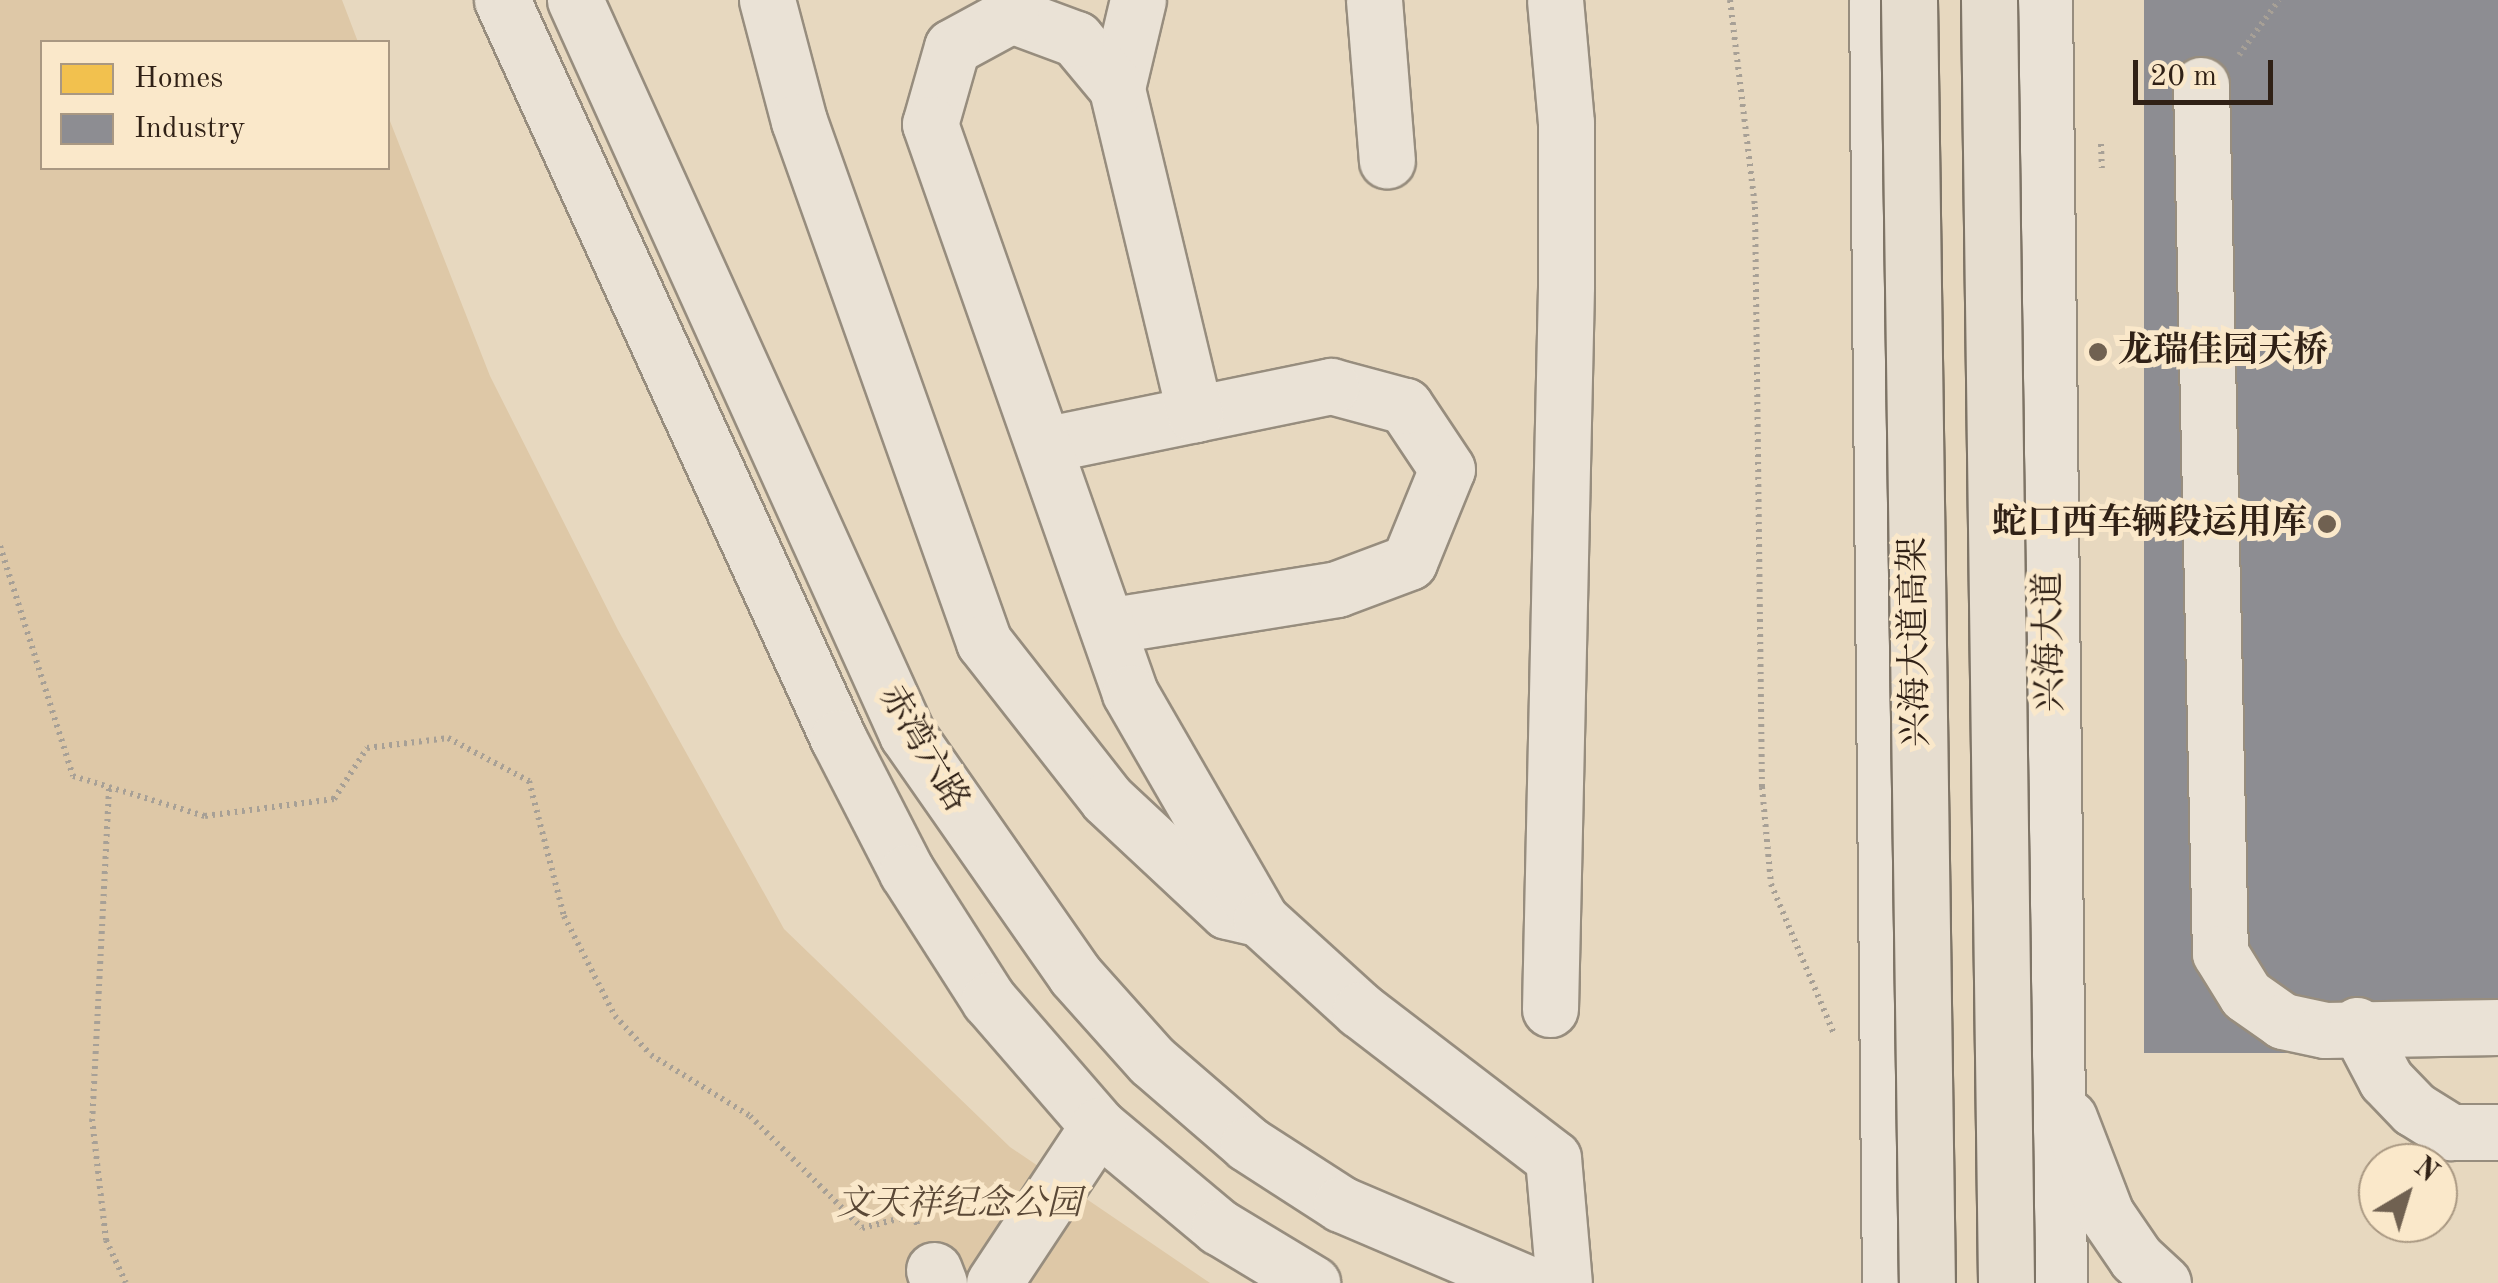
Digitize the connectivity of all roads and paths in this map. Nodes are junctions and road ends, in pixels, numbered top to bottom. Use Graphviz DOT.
graph roads {
  1 [pos="502,0"];
  2 [pos="576,0"];
  3 [pos="768,0"];
  4 [pos="1138,0"];
  5 [pos="1374,0"];
  6 [pos="1555,0"];
  7 [pos="1730,0"];
  8 [pos="1877,0"];
  9 [pos="1909,0"];
  10 [pos="1989,0"];
  11 [pos="2044,0"];
  12 [pos="2278,0"];
  13 [pos="2200,85"];
  14 [pos="1117,88"];
  15 [pos="1387,160"];
  16 [pos="1195,414"];
  17 [pos="1044,445"];
  18 [pos="0,546"];
  19 [pos="1107,626"];
  20 [pos="109,789"];
  21 [pos="1261,920"];
  22 [pos="1550,1009"];
  23 [pos="2357,1025"];
  24 [pos="2498,1027"];
  25 [pos="1838,1042"];
  26 [pos="2055,1077"];
  27 [pos="1098,1126"];
  28 [pos="2498,1132"];
  29 [pos="936,1277"];
  30 [pos="126,1283"];
  31 [pos="994,1283"];
  32 [pos="1312,1283"];
  33 [pos="1526,1283"];
  34 [pos="1564,1283"];
  35 [pos="1890,1283"];
  36 [pos="1927,1283"];
  37 [pos="2006,1283"];
  38 [pos="2059,1283"];
  39 [pos="2163,1283"];
  1 -- 27 [label="street, 赤湾六路"];
  2 -- 33 [label="street, 赤湾六路"];
  3 -- 21 [label="street"];
  4 -- 14 [label="street"];
  5 -- 15 [label="street"];
  6 -- 22 [label="street"];
  7 -- 25 [label="path"];
  8 -- 35 [label="street"];
  9 -- 36 [label="main road, 兴海大道高架, bridge"];
  10 -- 37 [label="main road, bridge"];
  11 -- 26 [label="street, 兴海大道"];
  12 -- 13 [label="path"];
  13 -- 24 [label="street"];
  14 -- 16 [label="street"];
  14 -- 17 [label="street"];
  16 -- 17 [label="street"];
  16 -- 19 [label="street"];
  17 -- 19 [label="street"];
  18 -- 20 [label="path"];
  19 -- 21 [label="street"];
  20 -- 29 [label="path"];
  20 -- 30 [label="path"];
  21 -- 34 [label="street"];
  23 -- 28 [label="street"];
  26 -- 38 [label="street, 兴海大道"];
  26 -- 39 [label="street"];
  27 -- 31 [label="street"];
  27 -- 32 [label="street, 赤湾六路"];
}
